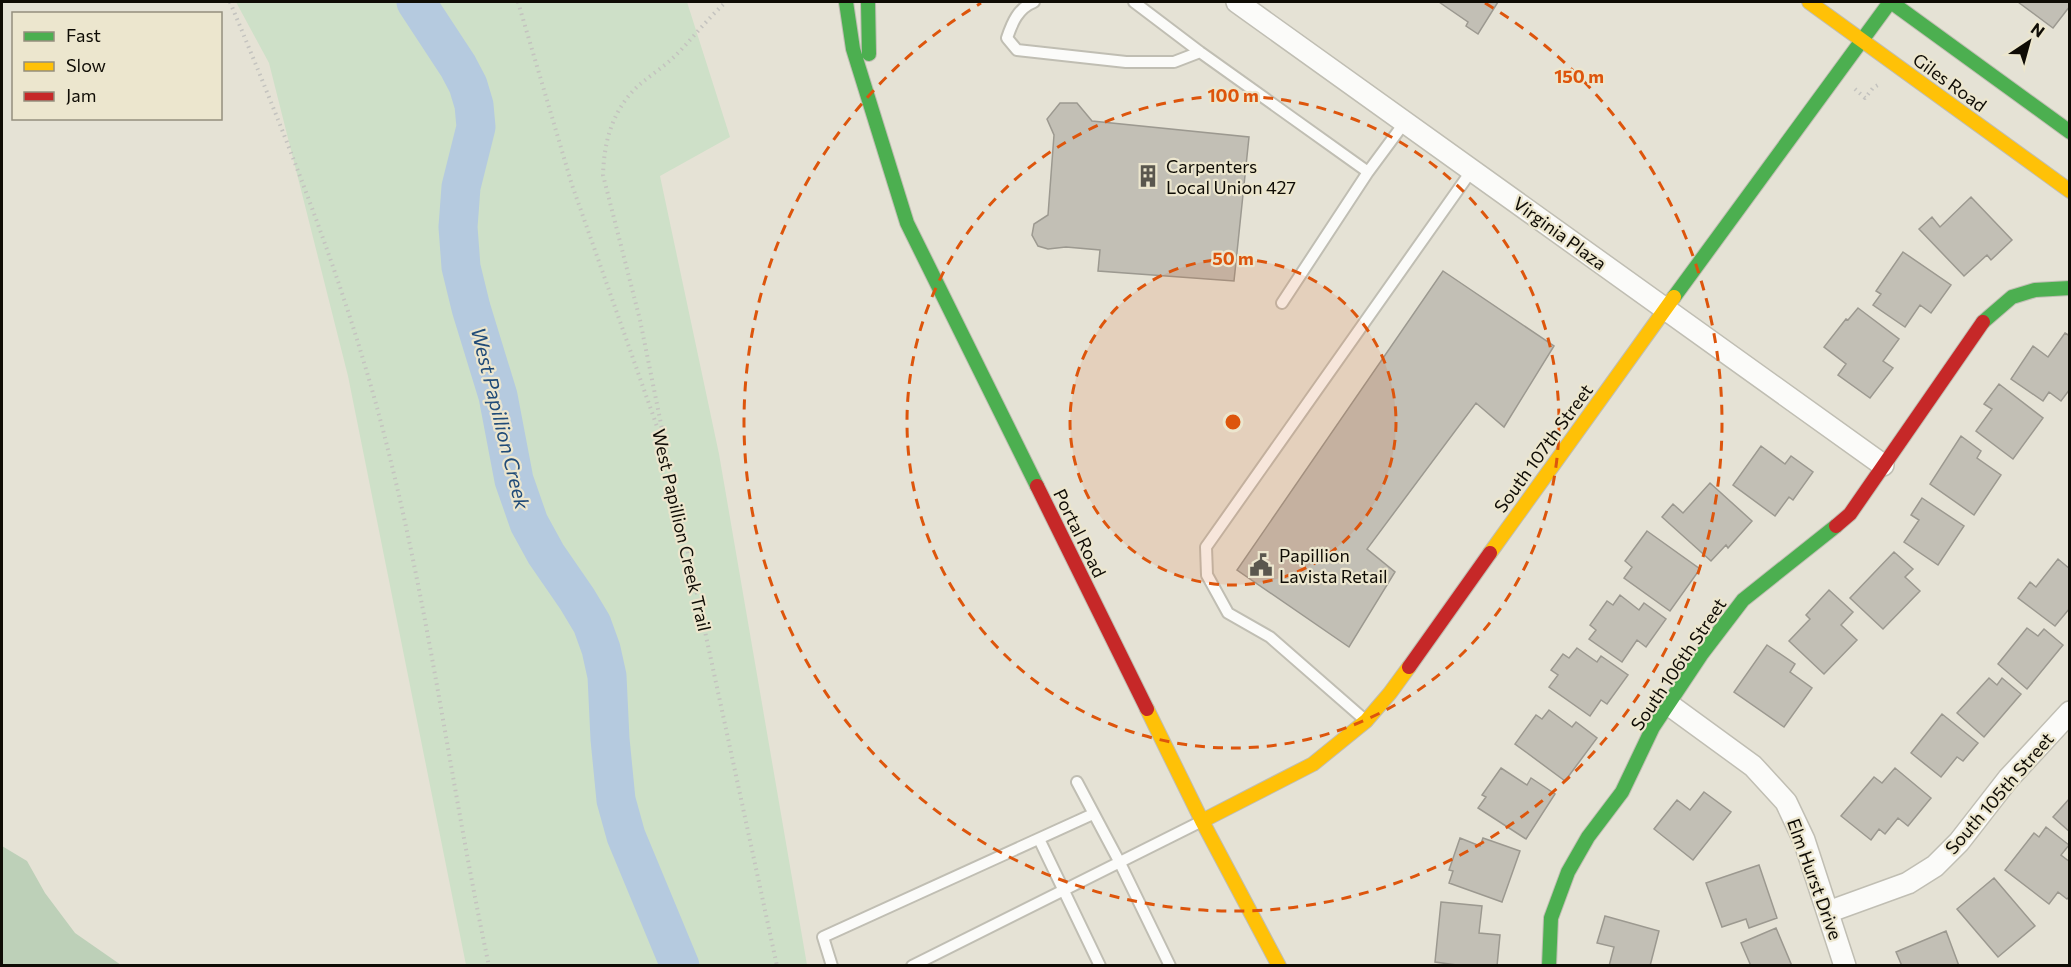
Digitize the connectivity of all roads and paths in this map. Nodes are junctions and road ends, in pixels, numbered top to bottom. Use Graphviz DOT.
graph roads {
  1 [pos="230,2"];
  2 [pos="518,2"];
  3 [pos="726,2"];
  4 [pos="846,2"];
  5 [pos="868,2"];
  6 [pos="1034,2"];
  7 [pos="1134,2"];
  8 [pos="1237,2"];
  9 [pos="1809,2"];
  10 [pos="1891,2"];
  11 [pos="1862,40"];
  12 [pos="1200,52"];
  13 [pos="871,107"];
  14 [pos="1405,122"];
  15 [pos="2070,132"];
  16 [pos="1472,170"];
  17 [pos="1368,172"];
  18 [pos="2070,191"];
  19 [pos="2070,288"];
  20 [pos="1282,303"];
  21 [pos="1666,309"];
  22 [pos="668,455"];
  23 [pos="1882,465"];
  24 [pos="1668,704"];
  25 [pos="2070,712"];
  26 [pos="1366,721"];
  27 [pos="1077,782"];
  28 [pos="1093,814"];
  29 [pos="1202,821"];
  30 [pos="1039,839"];
  31 [pos="1120,862"];
  32 [pos="1063,891"];
  33 [pos="1828,912"];
  34 [pos="489,966"];
  35 [pos="777,966"];
  36 [pos="832,966"];
  37 [pos="912,966"];
  38 [pos="1100,966"];
  39 [pos="1170,966"];
  40 [pos="1279,966"];
  41 [pos="1548,966"];
  42 [pos="1845,966"];
  1 -- 34 [label="path"];
  2 -- 22 [label="path, West Papillion Creek Trail"];
  3 -- 22 [label="path"];
  4 -- 13 [label="street, Portal Road"];
  5 -- 13 [label="street, Portal Road"];
  6 -- 12 [label="lane"];
  7 -- 12 [label="lane"];
  8 -- 14 [label="street, Virginia Plaza"];
  9 -- 11 [label="street, Giles Road"];
  10 -- 11 [label="street, South 107th Street"];
  10 -- 15 [label="street, Giles Road"];
  11 -- 18 [label="street, Giles Road"];
  11 -- 21 [label="street, South 107th Street"];
  12 -- 17 [label="lane"];
  13 -- 29 [label="street, Portal Road"];
  14 -- 16 [label="street, Virginia Plaza"];
  14 -- 17 [label="lane"];
  16 -- 21 [label="street, Virginia Plaza"];
  16 -- 26 [label="lane"];
  17 -- 20 [label="lane"];
  19 -- 23 [label="street, South 106th Street"];
  21 -- 23 [label="street, Virginia Plaza"];
  21 -- 26 [label="street, South 107th Street"];
  22 -- 35 [label="path, West Papillion Creek Trail"];
  23 -- 24 [label="street, South 106th Street"];
  24 -- 33 [label="street, Elm Hurst Drive"];
  24 -- 41 [label="street, South 106th Street"];
  25 -- 33 [label="street, South 105th Street"];
  26 -- 29 [label="street, South 107th Street"];
  27 -- 28 [label="lane"];
  28 -- 30 [label="lane"];
  28 -- 31 [label="lane"];
  29 -- 31 [label="lane"];
  29 -- 40 [label="street, Portal Road"];
  30 -- 32 [label="lane"];
  30 -- 36 [label="lane"];
  31 -- 32 [label="lane"];
  31 -- 39 [label="lane"];
  32 -- 37 [label="lane"];
  32 -- 38 [label="lane"];
  33 -- 42 [label="street, Elm Hurst Drive"];
}
